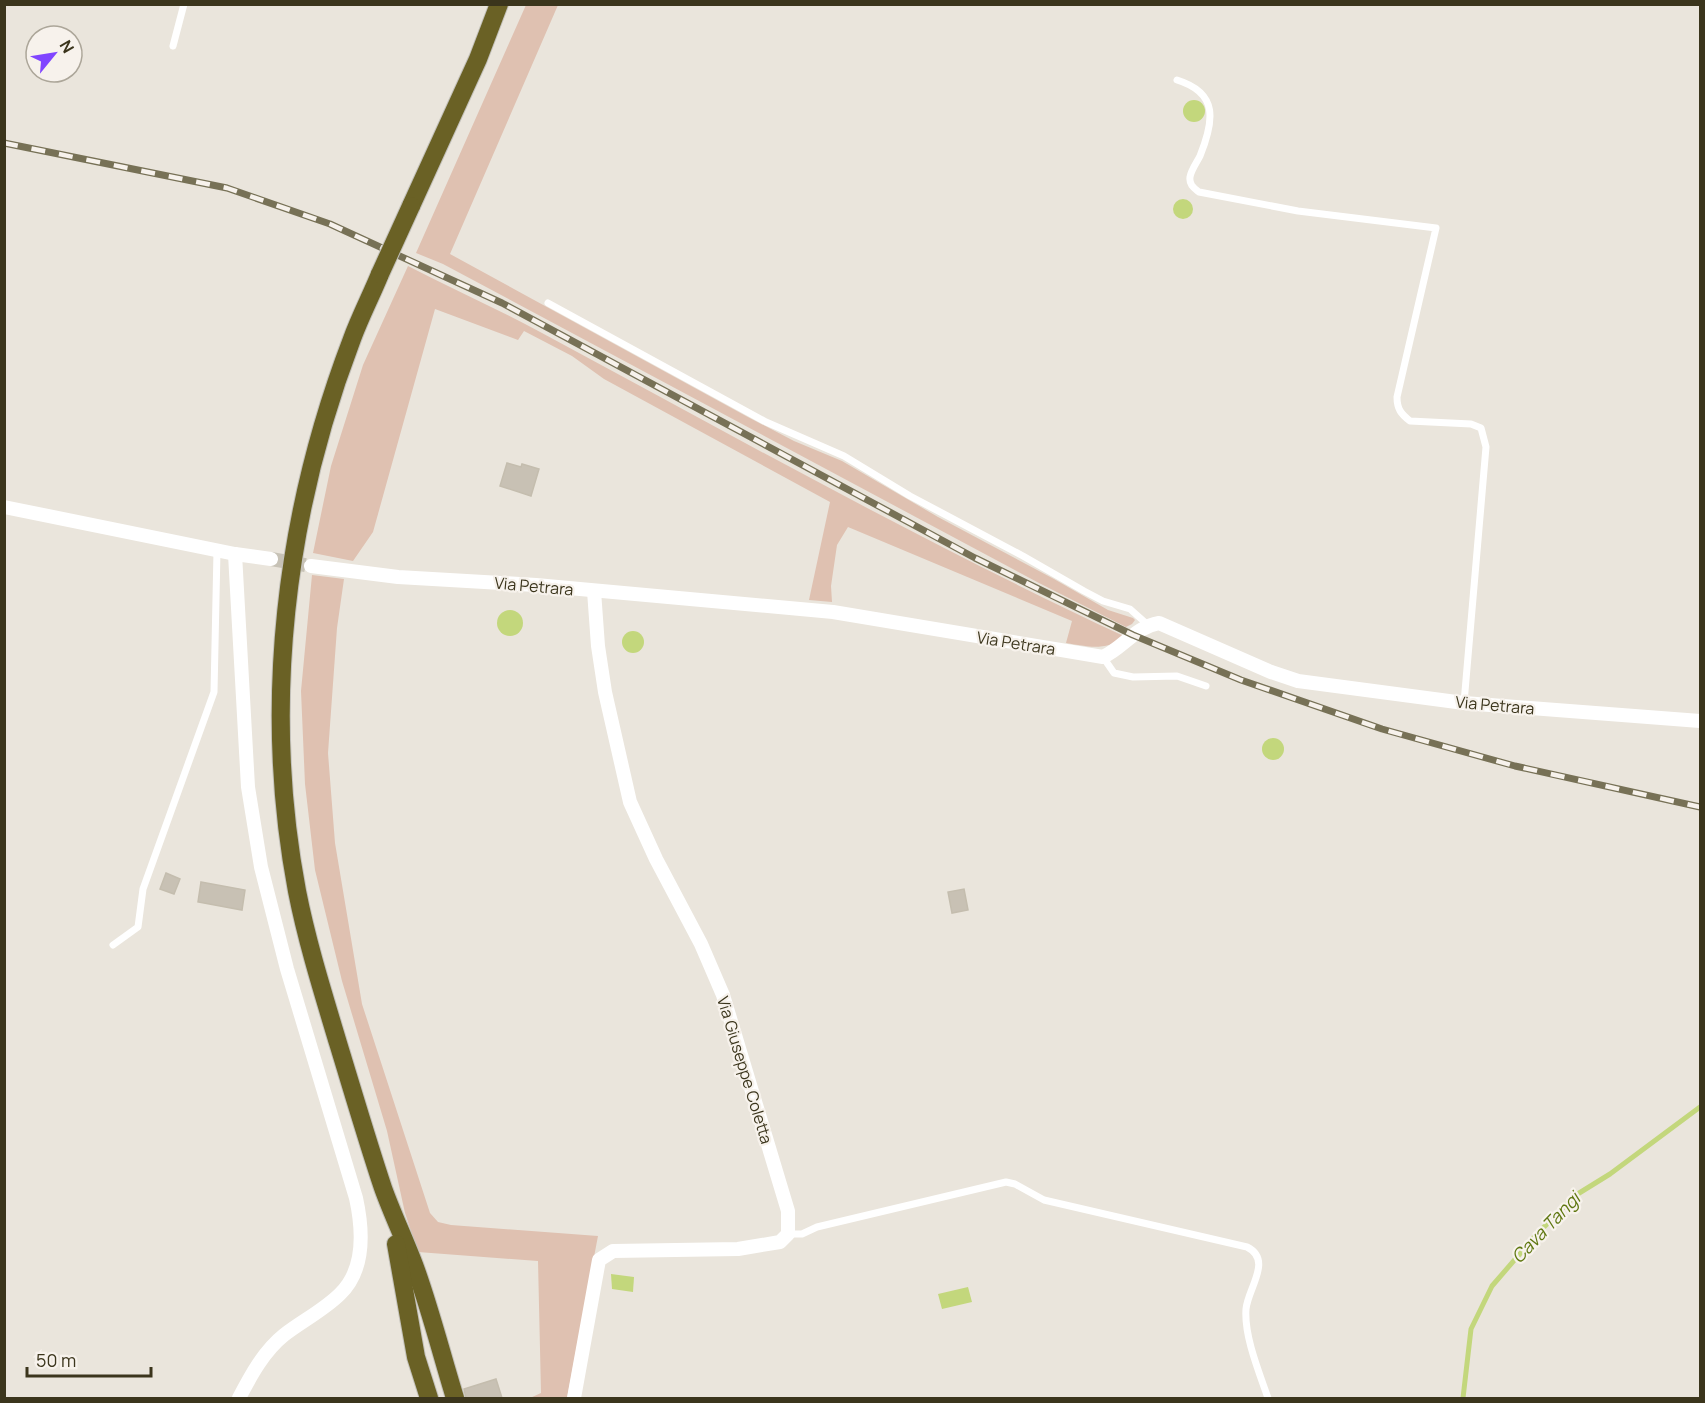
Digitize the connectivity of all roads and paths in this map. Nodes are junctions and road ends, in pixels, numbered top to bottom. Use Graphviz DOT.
graph roads {
  1 [pos="184,4"];
  2 [pos="499,4"];
  3 [pos="510,4"];
  4 [pos="173,46"];
  5 [pos="478,59"];
  6 [pos="1177,80"];
  7 [pos="548,303"];
  8 [pos="4,507"];
  9 [pos="217,551"];
  10 [pos="235,554"];
  11 [pos="271,559"];
  12 [pos="311,566"];
  13 [pos="594,591"];
  14 [pos="1148,625"];
  15 [pos="1102,657"];
  16 [pos="1206,686"];
  17 [pos="1464,703"];
  18 [pos="1701,721"];
  19 [pos="113,945"];
  20 [pos="384,1189"];
  21 [pos="788,1234"];
  22 [pos="402,1273"];
  23 [pos="239,1398"];
  24 [pos="429,1398"];
  25 [pos="442,1398"];
  26 [pos="455,1398"];
  27 [pos="574,1398"];
  28 [pos="1268,1398"];
  1 -- 4 [label="lane"];
  2 -- 5 [label="highway"];
  3 -- 5 [label="highway"];
  5 -- 20 [label="highway, bridge"];
  6 -- 17 [label="lane"];
  7 -- 14 [label="lane"];
  8 -- 9 [label="street"];
  9 -- 10 [label="street"];
  9 -- 19 [label="lane"];
  10 -- 11 [label="street"];
  10 -- 23 [label="street"];
  12 -- 13 [label="street, Via Petrara"];
  13 -- 15 [label="street, Via Petrara"];
  13 -- 21 [label="street, Via Giuseppe Coletta"];
  14 -- 15 [label="street"];
  14 -- 17 [label="street, Via Petrara"];
  15 -- 16 [label="lane"];
  17 -- 18 [label="street, Via Petrara"];
  20 -- 22 [label="highway"];
  20 -- 26 [label="highway"];
  21 -- 27 [label="street"];
  21 -- 28 [label="lane"];
  22 -- 24 [label="highway"];
  22 -- 25 [label="highway"];
}
